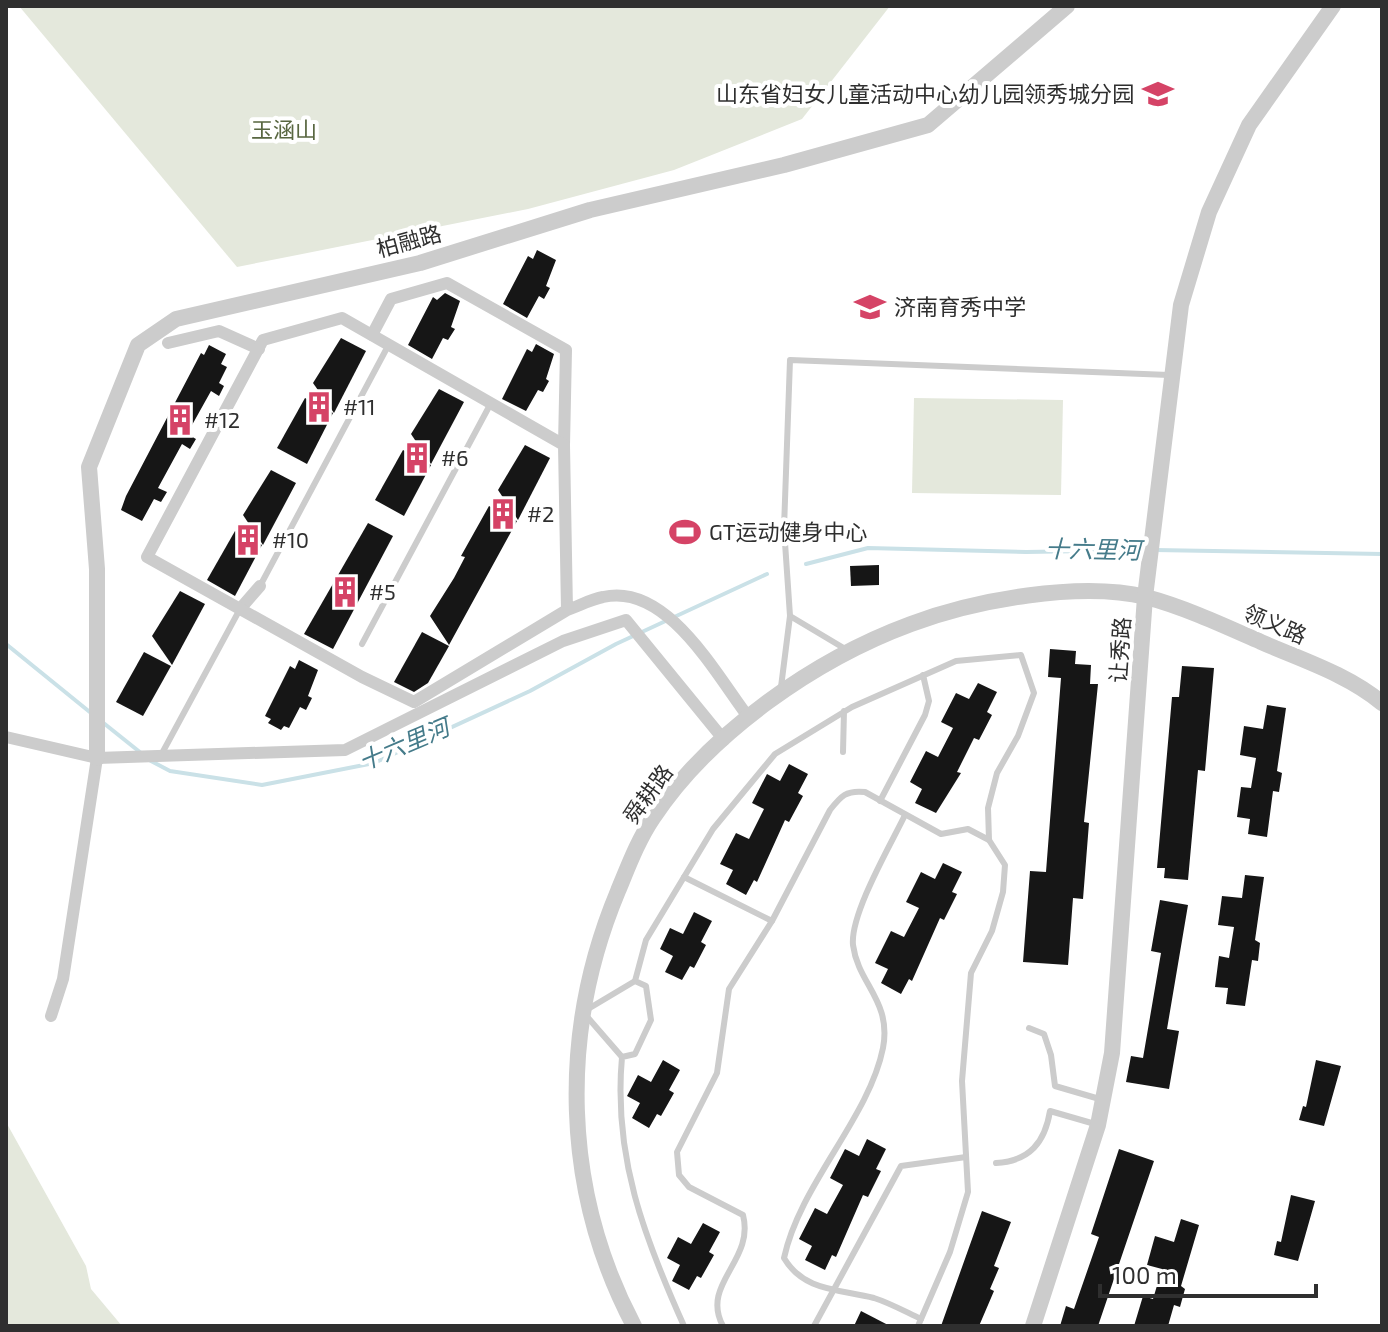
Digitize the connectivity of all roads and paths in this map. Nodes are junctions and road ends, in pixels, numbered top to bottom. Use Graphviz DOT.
graph roads {
  1 [pos="1067,6"];
  2 [pos="1333,6"];
  3 [pos="372,335"];
  4 [pos="168,343"];
  5 [pos="389,345"];
  6 [pos="259,349"];
  7 [pos="1173,375"];
  8 [pos="491,403"];
  9 [pos="564,445"];
  10 [pos="260,586"];
  11 [pos="1145,597"];
  12 [pos="240,609"];
  13 [pos="567,610"];
  14 [pos="790,616"];
  15 [pos="362,644"];
  16 [pos="849,651"];
  17 [pos="923,675"];
  18 [pos="780,693"];
  19 [pos="1382,703"];
  20 [pos="844,711"];
  21 [pos="749,718"];
  22 [pos="6,737"];
  23 [pos="724,740"];
  24 [pos="843,752"];
  25 [pos="160,757"];
  26 [pos="97,758"];
  27 [pos="880,801"];
  28 [pos="905,815"];
  29 [pos="989,840"];
  30 [pos="684,877"];
  31 [pos="772,921"];
  32 [pos="635,981"];
  33 [pos="583,1012"];
  34 [pos="51,1016"];
  35 [pos="1029,1028"];
  36 [pos="622,1057"];
  37 [pos="1103,1100"];
  38 [pos="1098,1125"];
  39 [pos="966,1157"];
  40 [pos="996,1163"];
  41 [pos="834,1290"];
  42 [pos="920,1323"];
  43 [pos="634,1326"];
  44 [pos="684,1326"];
  45 [pos="723,1326"];
  46 [pos="814,1326"];
  47 [pos="1033,1326"];
  1 -- 26 [label="street, 柏融路"];
  2 -- 7 [label="street, 让秀路"];
  3 -- 5 [label="street"];
  3 -- 6 [label="street"];
  3 -- 9 [label="street"];
  4 -- 6 [label="street"];
  5 -- 8 [label="street"];
  5 -- 10 [label="lane"];
  6 -- 12 [label="street"];
  7 -- 11 [label="street, 让秀路"];
  7 -- 14 [label="lane"];
  8 -- 9 [label="street"];
  8 -- 15 [label="lane"];
  9 -- 13 [label="street"];
  10 -- 12 [label="street"];
  11 -- 16 [label="street, 舜耕路"];
  11 -- 19 [label="street, 领义路"];
  11 -- 37 [label="street, 让秀路"];
  12 -- 13 [label="street"];
  12 -- 25 [label="lane"];
  13 -- 21 [label="street"];
  14 -- 16 [label="lane"];
  14 -- 18 [label="lane"];
  16 -- 18 [label="street, 舜耕路"];
  17 -- 20 [label="lane"];
  17 -- 27 [label="lane"];
  17 -- 29 [label="lane"];
  18 -- 21 [label="street, 舜耕路"];
  20 -- 24 [label="lane"];
  20 -- 30 [label="lane"];
  21 -- 23 [label="street, 舜耕路"];
  22 -- 26 [label="street"];
  23 -- 25 [label="street"];
  23 -- 33 [label="street, 舜耕路"];
  25 -- 26 [label="street"];
  26 -- 34 [label="street"];
  27 -- 28 [label="lane"];
  27 -- 31 [label="lane"];
  28 -- 29 [label="lane"];
  28 -- 41 [label="lane"];
  29 -- 39 [label="lane"];
  30 -- 31 [label="lane"];
  30 -- 32 [label="lane"];
  31 -- 45 [label="lane"];
  32 -- 33 [label="lane"];
  32 -- 36 [label="lane"];
  33 -- 36 [label="lane"];
  33 -- 43 [label="street, 舜耕路"];
  35 -- 37 [label="lane"];
  36 -- 44 [label="lane"];
  37 -- 38 [label="street, 让秀路"];
  38 -- 40 [label="lane"];
  38 -- 47 [label="street, 让秀路"];
  39 -- 41 [label="lane"];
  39 -- 42 [label="lane"];
  41 -- 42 [label="lane"];
  41 -- 46 [label="lane"];
}
